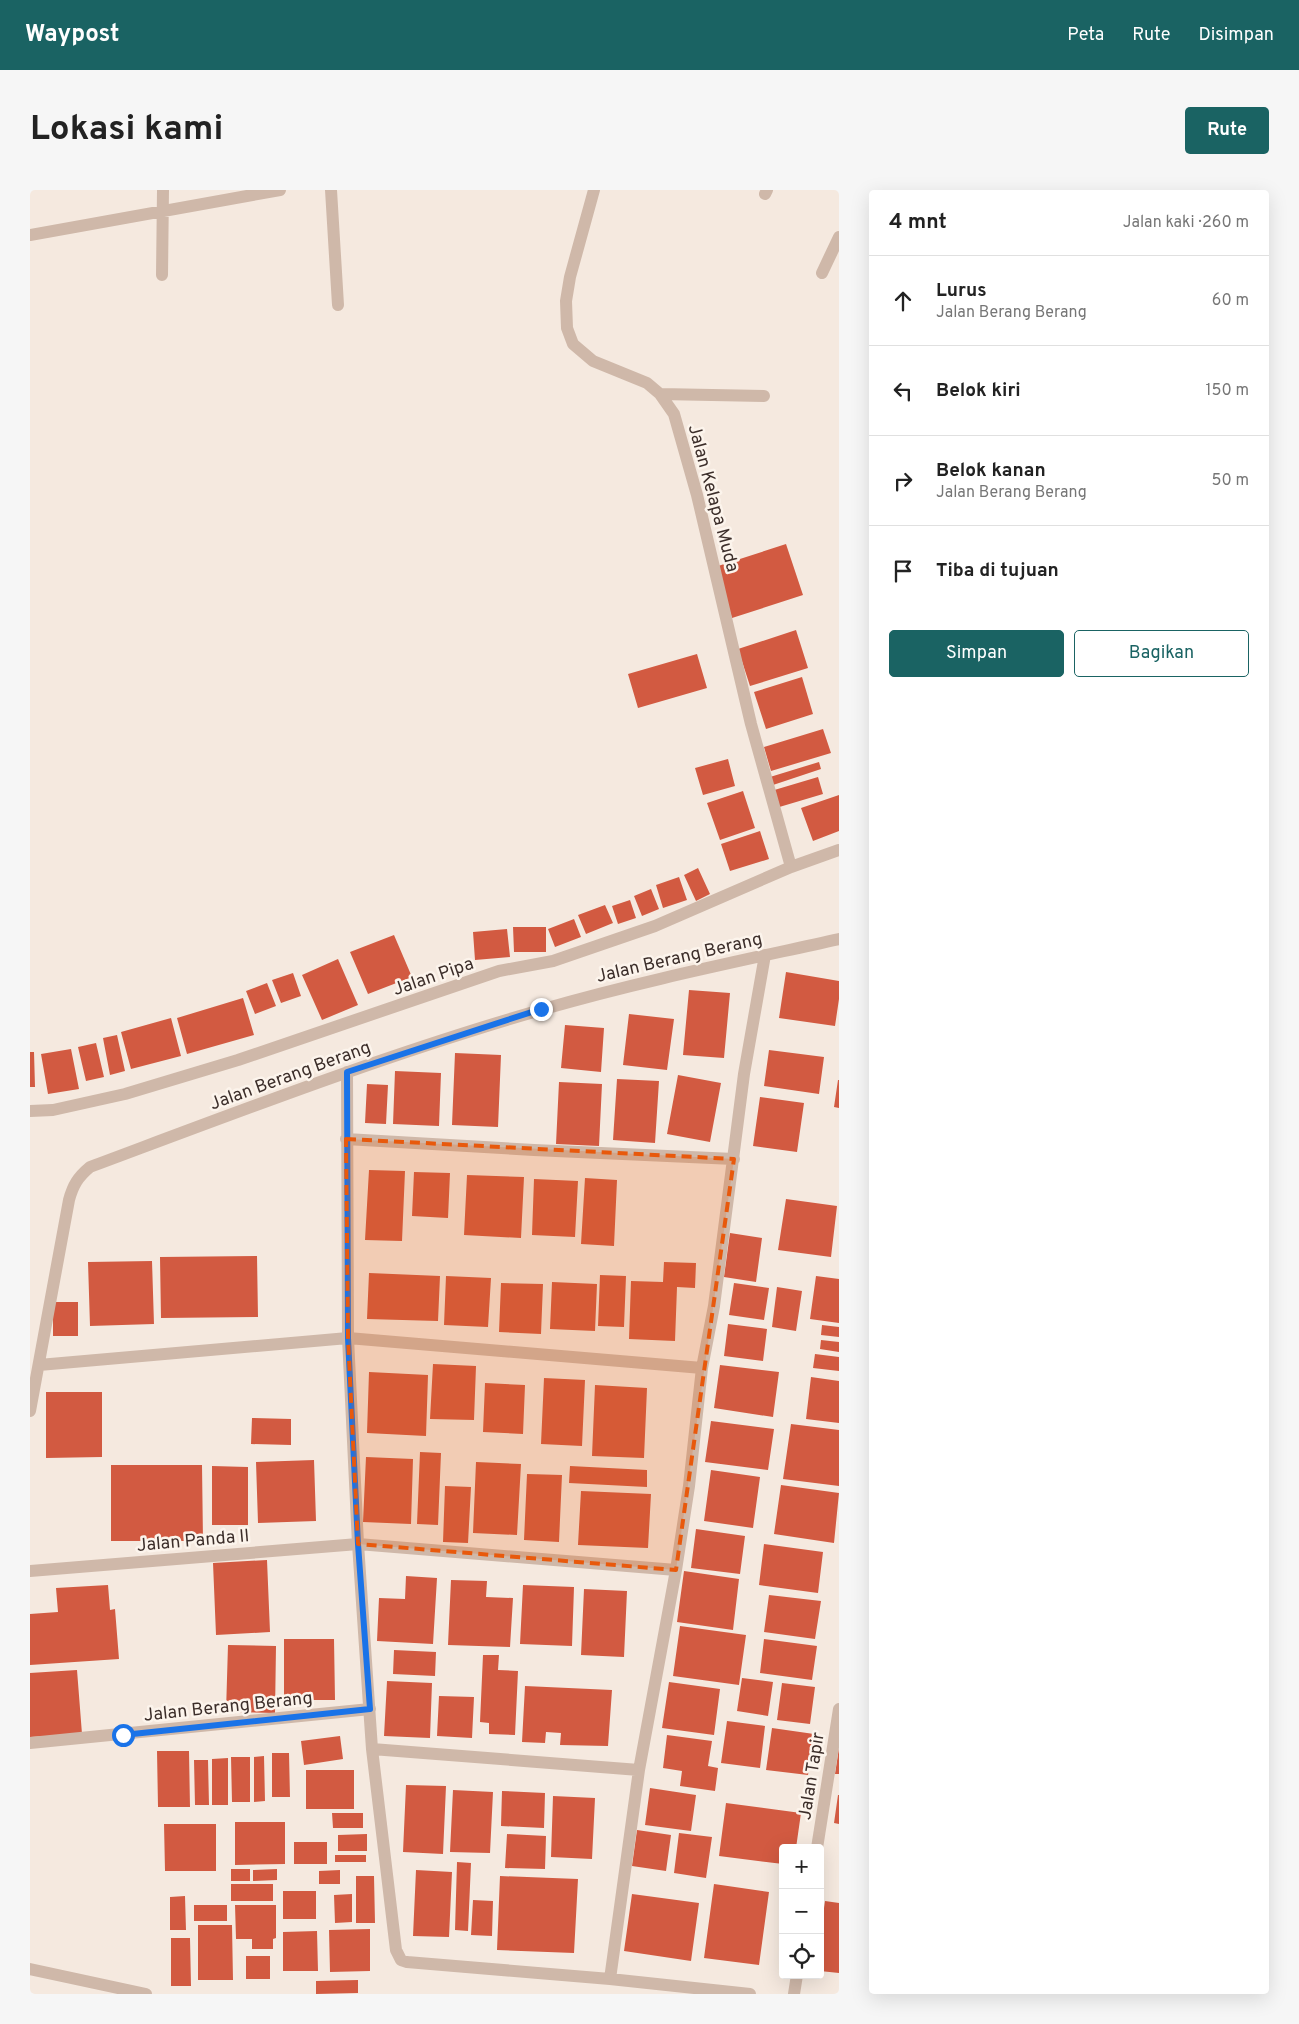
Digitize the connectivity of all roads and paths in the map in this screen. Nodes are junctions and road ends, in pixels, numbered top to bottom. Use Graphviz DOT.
graph roads {
  1 [pos="163,190"];
  2 [pos="280,190"];
  3 [pos="331,190"];
  4 [pos="594,190"];
  5 [pos="163,211"];
  6 [pos="30,235"];
  7 [pos="839,237"];
  8 [pos="822,273"];
  9 [pos="162,275"];
  10 [pos="338,305"];
  11 [pos="660,394"];
  12 [pos="764,396"];
  13 [pos="839,850"];
  14 [pos="791,867"];
  15 [pos="839,939"];
  16 [pos="765,955"];
  17 [pos="347,1072"];
  18 [pos="30,1111"];
  19 [pos="346,1139"];
  20 [pos="734,1159"];
  21 [pos="348,1338"];
  22 [pos="39,1365"];
  23 [pos="702,1368"];
  24 [pos="30,1411"];
  25 [pos="358,1544"];
  26 [pos="676,1570"];
  27 [pos="30,1571"];
  28 [pos="370,1709"];
  29 [pos="839,1710"];
  30 [pos="30,1743"];
  31 [pos="372,1749"];
  32 [pos="639,1770"];
  33 [pos="818,1844"];
  34 [pos="30,1969"];
  35 [pos="610,1979"];
  36 [pos="796,1979"];
  37 [pos="146,1994"];
  38 [pos="750,1994"];
  39 [pos="794,1994"];
  1 -- 5 [label="street"];
  2 -- 5 [label="street"];
  3 -- 10 [label="street"];
  4 -- 11 [label="street, Jalan Kelapa Muda"];
  5 -- 6 [label="street"];
  5 -- 9 [label="street"];
  7 -- 8 [label="street"];
  11 -- 12 [label="street"];
  11 -- 14 [label="street, Jalan Kelapa Muda"];
  13 -- 14 [label="street, Jalan Pipa"];
  14 -- 18 [label="street, Jalan Pipa"];
  15 -- 16 [label="street, Jalan Berang Berang"];
  16 -- 17 [label="street, Jalan Berang Berang"];
  16 -- 20 [label="street"];
  17 -- 19 [label="street"];
  17 -- 22 [label="street, Jalan Berang Berang"];
  19 -- 20 [label="street"];
  19 -- 21 [label="street"];
  20 -- 23 [label="street"];
  21 -- 22 [label="street"];
  21 -- 23 [label="street"];
  21 -- 25 [label="street"];
  22 -- 24 [label="street, Jalan Berang Berang"];
  23 -- 26 [label="street"];
  25 -- 26 [label="street, Jalan Panda II"];
  25 -- 27 [label="street, Jalan Panda II"];
  25 -- 28 [label="street"];
  26 -- 32 [label="street"];
  28 -- 30 [label="street, Jalan Berang Berang"];
  28 -- 31 [label="street"];
  29 -- 33 [label="street, Jalan Tapir"];
  31 -- 32 [label="street"];
  31 -- 35 [label="street"];
  32 -- 35 [label="street"];
  34 -- 37 [label="street"];
  35 -- 38 [label="street"];
  36 -- 39 [label="street"];
}
